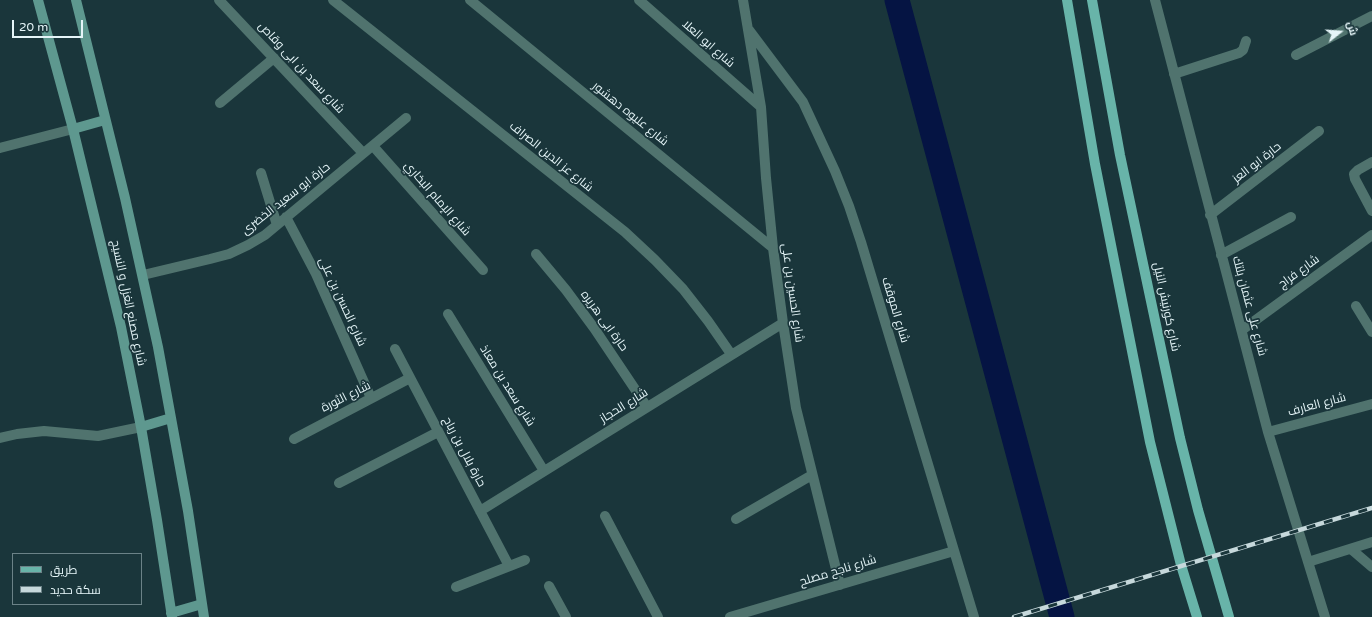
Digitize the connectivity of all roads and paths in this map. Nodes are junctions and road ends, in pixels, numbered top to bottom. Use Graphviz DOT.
graph roads {
  1 [pos="38,0"];
  2 [pos="76,0"];
  3 [pos="219,0"];
  4 [pos="334,0"];
  5 [pos="470,0"];
  6 [pos="639,0"];
  7 [pos="744,0"];
  8 [pos="1067,0"];
  9 [pos="1092,0"];
  10 [pos="1155,0"];
  11 [pos="1372,16"];
  12 [pos="749,30"];
  13 [pos="1246,41"];
  14 [pos="1296,55"];
  15 [pos="274,58"];
  16 [pos="1174,74"];
  17 [pos="220,103"];
  18 [pos="761,107"];
  19 [pos="406,118"];
  20 [pos="105,120"];
  21 [pos="73,129"];
  22 [pos="1319,131"];
  23 [pos="373,146"];
  24 [pos="0,148"];
  25 [pos="363,153"];
  26 [pos="1372,162"];
  27 [pos="261,173"];
  28 [pos="1372,211"];
  29 [pos="1210,215"];
  30 [pos="1291,217"];
  31 [pos="286,218"];
  32 [pos="277,225"];
  33 [pos="1372,235"];
  34 [pos="773,248"];
  35 [pos="536,254"];
  36 [pos="1221,255"];
  37 [pos="483,270"];
  38 [pos="142,275"];
  39 [pos="1356,306"];
  40 [pos="448,314"];
  41 [pos="782,323"];
  42 [pos="1242,330"];
  43 [pos="1372,332"];
  44 [pos="395,349"];
  45 [pos="731,354"];
  46 [pos="410,378"];
  47 [pos="371,398"];
  48 [pos="1372,404"];
  49 [pos="647,407"];
  50 [pos="171,418"];
  51 [pos="141,427"];
  52 [pos="438,432"];
  53 [pos="1268,432"];
  54 [pos="0,438"];
  55 [pos="294,439"];
  56 [pos="544,471"];
  57 [pos="812,475"];
  58 [pos="339,483"];
  59 [pos="480,511"];
  60 [pos="605,516"];
  61 [pos="736,519"];
  62 [pos="1372,542"];
  63 [pos="1351,549"];
  64 [pos="954,550"];
  65 [pos="525,560"];
  66 [pos="1308,562"];
  67 [pos="509,566"];
  68 [pos="1372,567"];
  69 [pos="840,585"];
  70 [pos="549,586"];
  71 [pos="456,587"];
  72 [pos="202,604"];
  73 [pos="170,616"];
  74 [pos="204,617"];
  75 [pos="566,617"];
  76 [pos="658,617"];
  77 [pos="730,617"];
  78 [pos="974,617"];
  79 [pos="1197,617"];
  80 [pos="1229,617"];
  81 [pos="1325,617"];
  1 -- 21 [label="main road, شارع مصنع الغزل و النسيج"];
  2 -- 20 [label="main road, شارع مصنع الغزل و النسيج"];
  3 -- 15 [label="street, شارع سعد بن ابى وقاص"];
  4 -- 45 [label="street, شارع عز الدين الصراف"];
  5 -- 34 [label="street, شارع عليوه دهشور"];
  6 -- 18 [label="street, شارع ابو العلا"];
  7 -- 12 [label="street, شارع الحسين بن على"];
  8 -- 79 [label="main road"];
  9 -- 80 [label="main road, شارع كورنيش النيل"];
  10 -- 16 [label="street, شارع على عثمان بلتك"];
  11 -- 14 [label="street"];
  12 -- 18 [label="street, شارع الحسين بن على"];
  12 -- 64 [label="street, شارع الموقف"];
  13 -- 16 [label="street"];
  15 -- 17 [label="street"];
  15 -- 25 [label="street, شارع سعد بن ابى وقاص"];
  16 -- 29 [label="street, شارع على عثمان بلتك"];
  18 -- 34 [label="street, شارع الحسين بن على"];
  19 -- 23 [label="street, حارة ابو سعيد الخضرى"];
  20 -- 21 [label="main road"];
  20 -- 38 [label="main road, شارع مصنع الغزل و النسيج"];
  21 -- 24 [label="street"];
  21 -- 51 [label="main road, شارع مصنع الغزل و النسيج"];
  22 -- 29 [label="street, حارة ابو العز"];
  23 -- 25 [label="street, حارة ابو سعيد الخضرى"];
  23 -- 37 [label="street, شارع الإمام البخاري"];
  25 -- 31 [label="street, حارة ابو سعيد الخضرى"];
  26 -- 28 [label="street"];
  27 -- 32 [label="street"];
  29 -- 36 [label="street, شارع على عثمان بلتك"];
  30 -- 36 [label="street"];
  31 -- 32 [label="street, حارة ابو سعيد الخضرى"];
  31 -- 47 [label="street, شارع الحسن بن على"];
  32 -- 38 [label="street, حارة ابو سعيد الخضرى"];
  33 -- 42 [label="street, شارع فراج"];
  34 -- 41 [label="street, شارع الحسين بن على"];
  35 -- 49 [label="street, حارة ابى هريره"];
  36 -- 42 [label="street, شارع على عثمان بلتك"];
  38 -- 50 [label="main road, شارع مصنع الغزل و النسيج"];
  39 -- 43 [label="street"];
  40 -- 56 [label="street, شارع سعد بن معاذ"];
  41 -- 45 [label="street, شارع الحجاز"];
  41 -- 57 [label="street, شارع الحسين بن على"];
  42 -- 53 [label="street, شارع على عثمان بلتك"];
  44 -- 46 [label="street, حارة بلال بن رباح"];
  45 -- 49 [label="street, شارع الحجاز"];
  46 -- 47 [label="street, شارع الثورة"];
  46 -- 52 [label="street, حارة بلال بن رباح"];
  47 -- 55 [label="street, شارع الثورة"];
  48 -- 53 [label="street, شارع العارف"];
  49 -- 56 [label="street, شارع الحجاز"];
  50 -- 51 [label="main road"];
  50 -- 72 [label="main road, شارع مصنع الغزل و النسيج"];
  51 -- 54 [label="street"];
  51 -- 73 [label="main road, شارع مصنع الغزل و النسيج"];
  52 -- 58 [label="street"];
  52 -- 59 [label="street, حارة بلال بن رباح"];
  53 -- 66 [label="street, شارع على عثمان بلتك"];
  56 -- 59 [label="street, شارع الحجاز"];
  57 -- 61 [label="street"];
  57 -- 69 [label="street, شارع الحسين بن على"];
  59 -- 67 [label="street, حارة بلال بن رباح"];
  60 -- 76 [label="street"];
  62 -- 63 [label="street"];
  63 -- 66 [label="street"];
  63 -- 68 [label="street"];
  64 -- 69 [label="street, شارع ناجح مصلح"];
  64 -- 78 [label="street, شارع الموقف"];
  65 -- 67 [label="street"];
  66 -- 81 [label="street, شارع على عثمان بلتك"];
  67 -- 71 [label="street"];
  69 -- 77 [label="street, شارع ناجح مصلح"];
  70 -- 75 [label="street"];
  72 -- 73 [label="main road"];
  72 -- 74 [label="main road, شارع مصنع الغزل و النسيج"];
}
